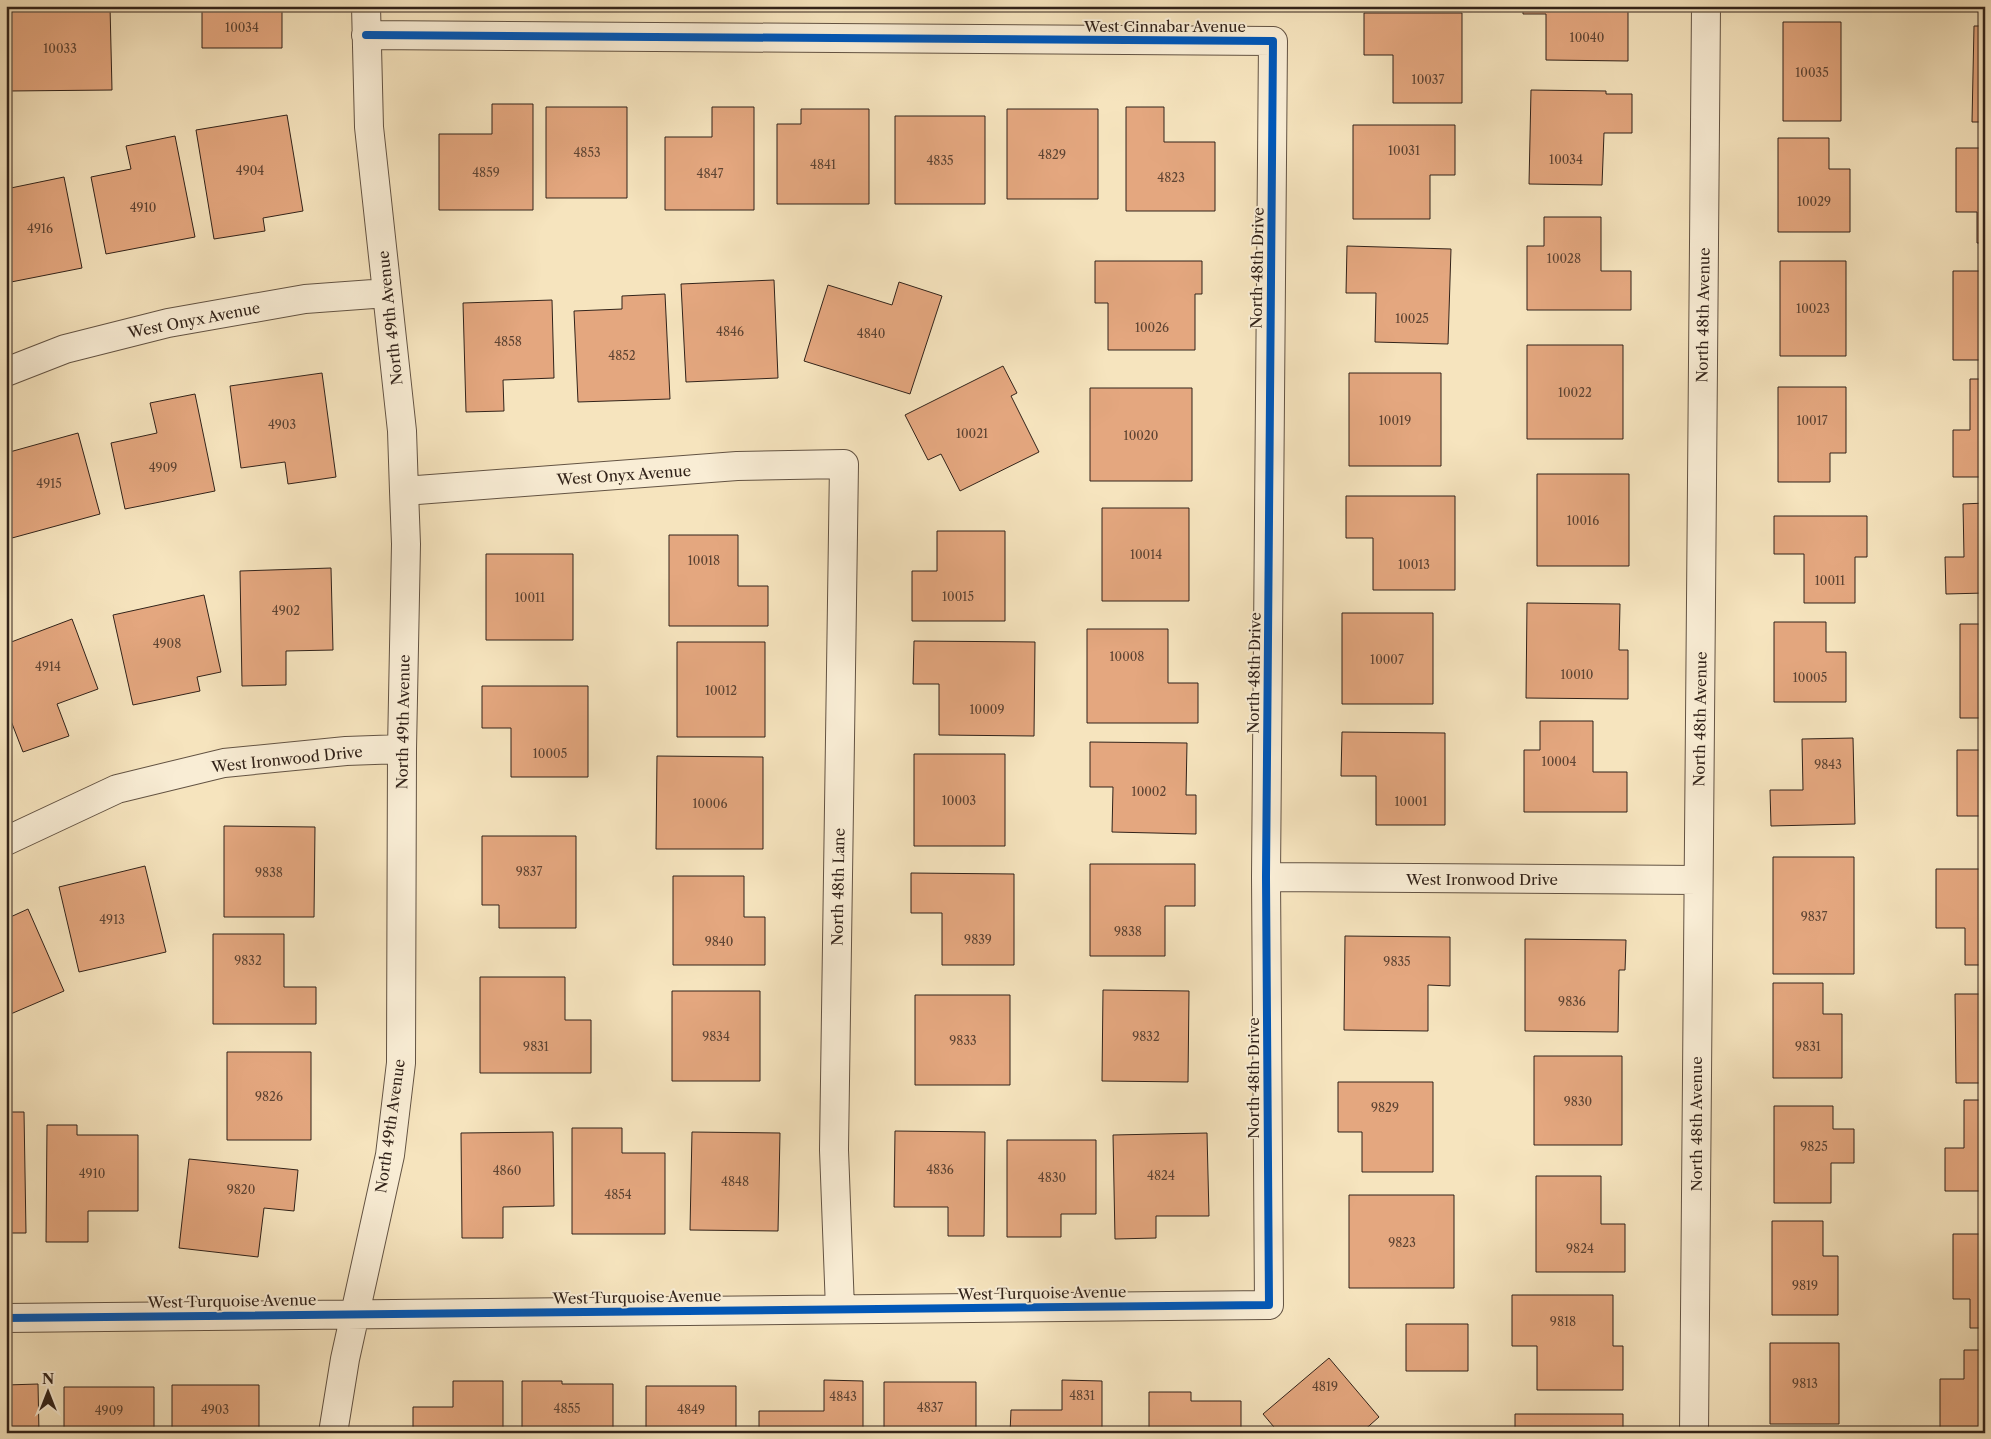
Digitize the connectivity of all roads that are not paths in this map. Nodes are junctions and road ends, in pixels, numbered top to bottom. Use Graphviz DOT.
graph roads {
  1 [pos="366,6"];
  2 [pos="1706,6"];
  3 [pos="366,35"];
  4 [pos="1273,40"];
  5 [pos="387,293"];
  6 [pos="6,372"];
  7 [pos="844,464"];
  8 [pos="404,491"];
  9 [pos="402,749"];
  10 [pos="6,841"];
  11 [pos="1266,877"];
  12 [pos="1698,880"];
  13 [pos="1268,1305"];
  14 [pos="840,1309"];
  15 [pos="355,1314"];
  16 [pos="6,1318"];
  17 [pos="333,1433"];
  18 [pos="1694,1433"];
  1 -- 3 [label="street, North 49th Avenue"];
  2 -- 12 [label="street, North 48th Avenue"];
  3 -- 4 [label="street, West Cinnabar Avenue"];
  3 -- 5 [label="street, North 49th Avenue"];
  4 -- 11 [label="street, North 48th Drive"];
  5 -- 6 [label="street, West Onyx Avenue"];
  5 -- 8 [label="street, North 49th Avenue"];
  7 -- 8 [label="street, West Onyx Avenue"];
  7 -- 14 [label="street, North 48th Lane"];
  8 -- 9 [label="street, North 49th Avenue"];
  9 -- 10 [label="street, West Ironwood Drive"];
  9 -- 15 [label="street, North 49th Avenue"];
  11 -- 12 [label="street, West Ironwood Drive"];
  11 -- 13 [label="street, North 48th Drive"];
  12 -- 18 [label="street, North 48th Avenue"];
  13 -- 14 [label="street, West Turquoise Avenue"];
  14 -- 15 [label="street, West Turquoise Avenue"];
  15 -- 16 [label="street, West Turquoise Avenue"];
  15 -- 17 [label="street, North 49th Avenue"];
}
